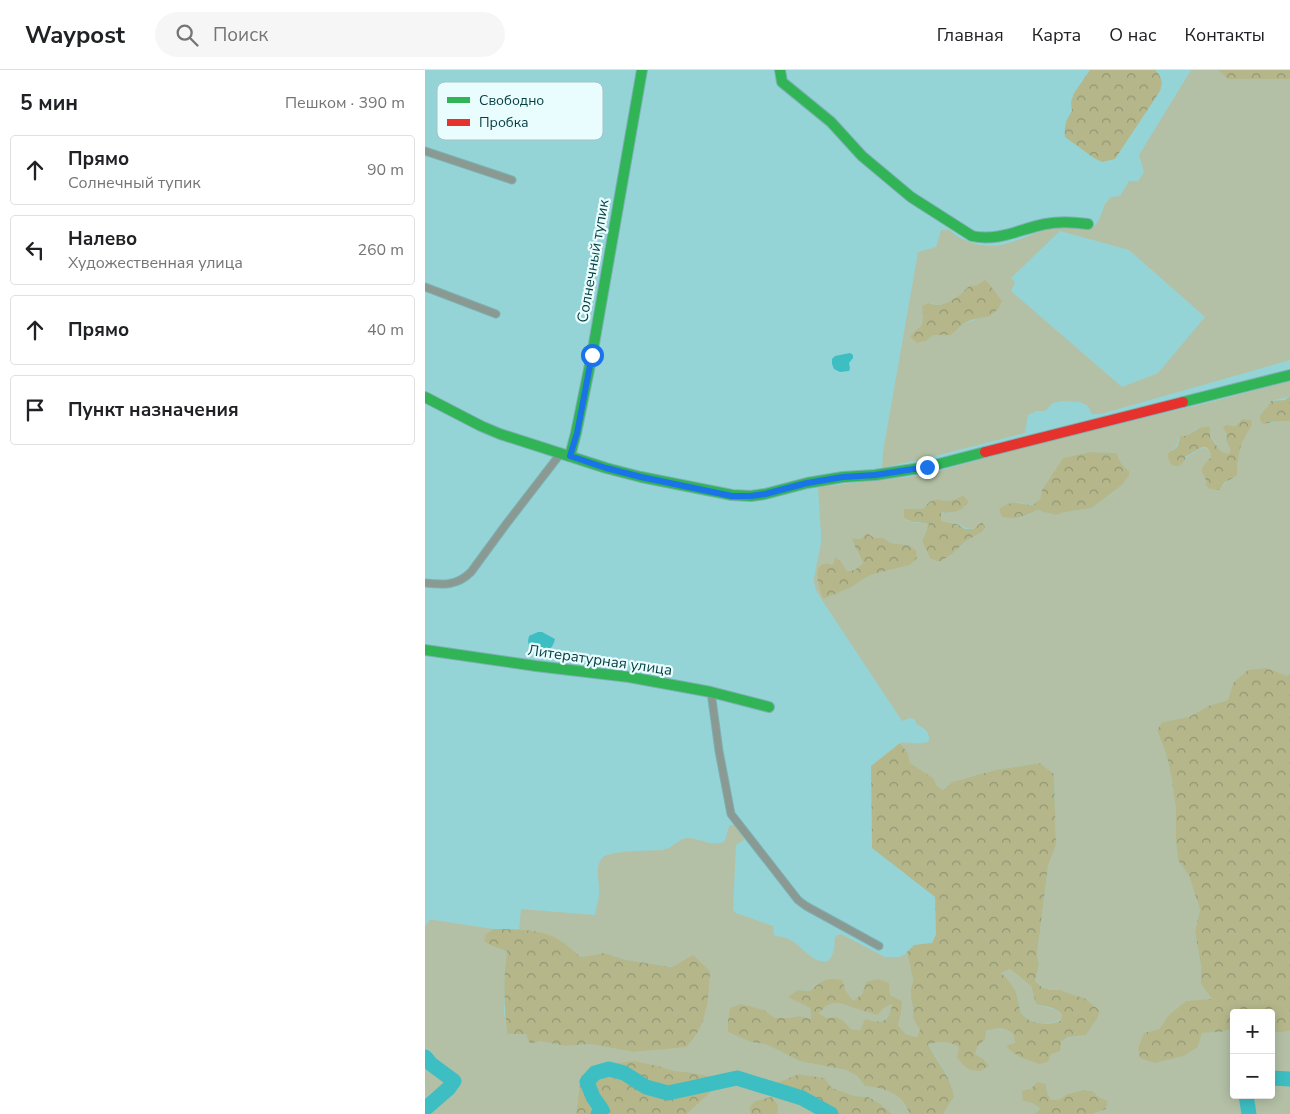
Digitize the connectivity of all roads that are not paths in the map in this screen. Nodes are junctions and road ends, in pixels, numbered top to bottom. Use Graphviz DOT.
graph roads {
  1 [pos="642,70"];
  2 [pos="780,70"];
  3 [pos="425,151"];
  4 [pos="512,180"];
  5 [pos="1088,224"];
  6 [pos="425,287"];
  7 [pos="496,314"];
  8 [pos="1290,375"];
  9 [pos="425,397"];
  10 [pos="566,455"];
  11 [pos="425,583"];
  12 [pos="425,650"];
  13 [pos="711,692"];
  14 [pos="769,707"];
  15 [pos="879,946"];
  1 -- 10 [label="street, Солнечный тупик"];
  2 -- 5 [label="street"];
  3 -- 4 [label="street"];
  6 -- 7 [label="street"];
  8 -- 10 [label="street"];
  9 -- 10 [label="street"];
  10 -- 11 [label="street"];
  12 -- 13 [label="street, Литературная улица"];
  13 -- 14 [label="street, Литературная улица"];
  13 -- 15 [label="street"];
}
